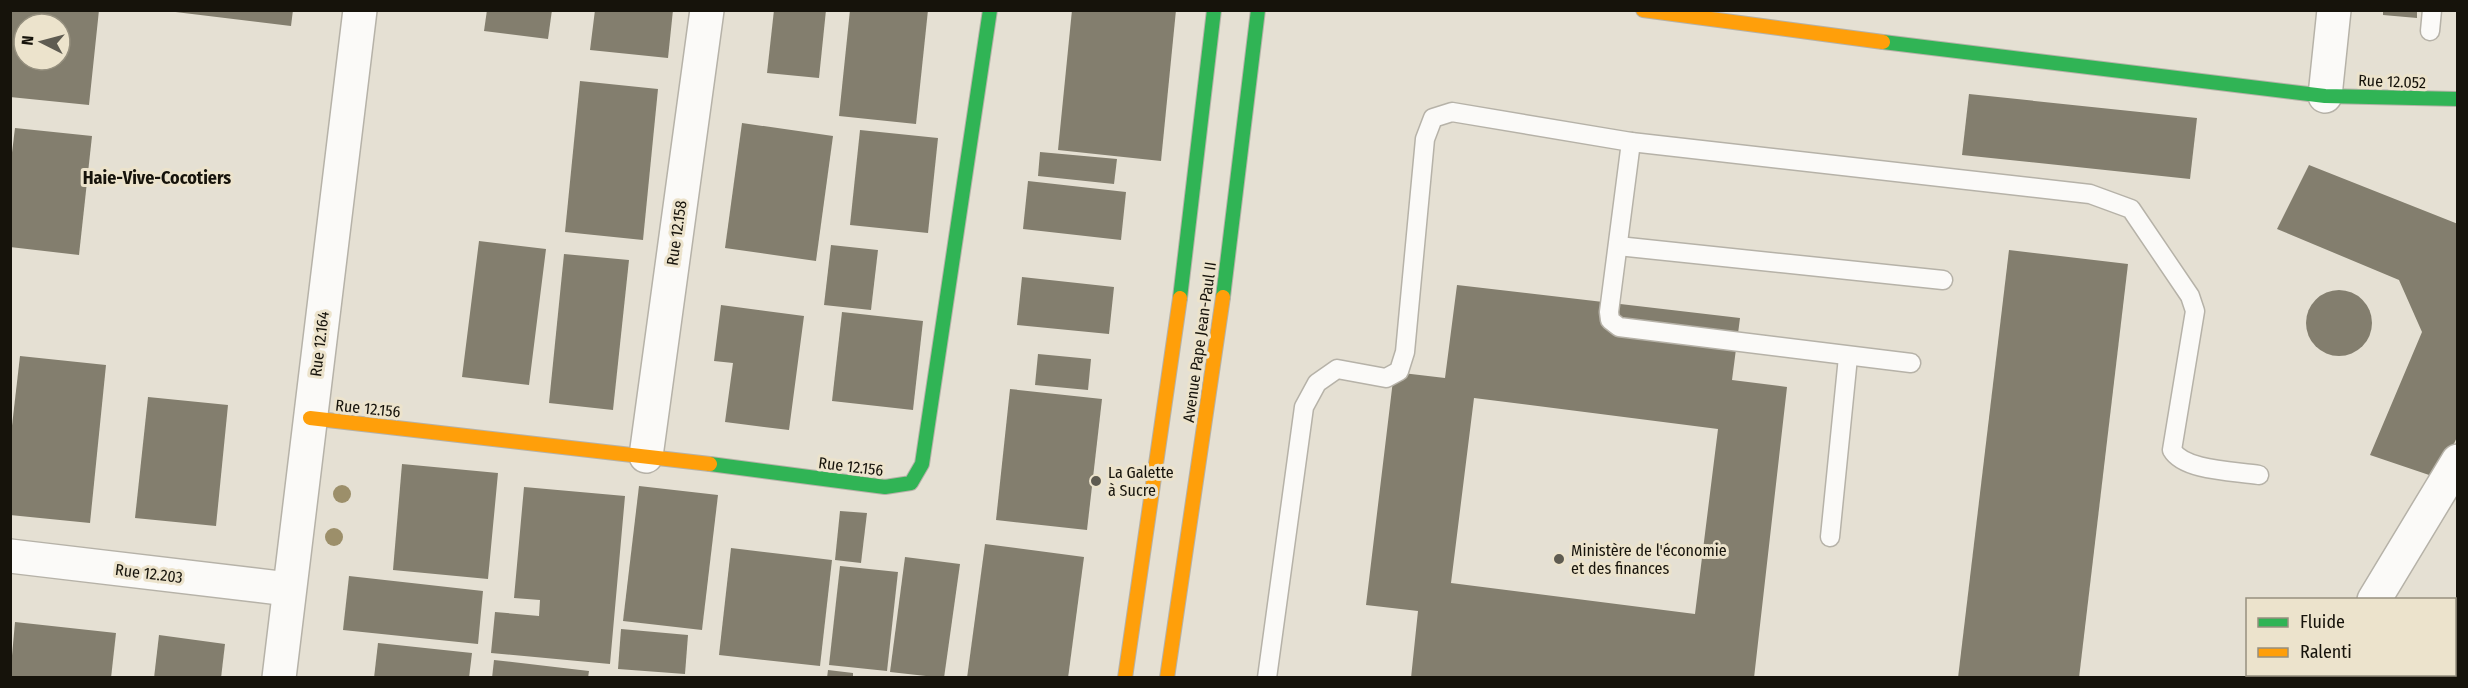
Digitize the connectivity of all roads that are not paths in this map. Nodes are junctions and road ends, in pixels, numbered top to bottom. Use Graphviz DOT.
graph roads {
  1 [pos="360,10"];
  2 [pos="707,10"];
  3 [pos="990,10"];
  4 [pos="1214,10"];
  5 [pos="1258,10"];
  6 [pos="1643,10"];
  7 [pos="2334,10"];
  8 [pos="2432,10"];
  9 [pos="2430,31"];
  10 [pos="2325,96"];
  11 [pos="2457,99"];
  12 [pos="1631,142"];
  13 [pos="1618,246"];
  14 [pos="1943,280"];
  15 [pos="1848,357"];
  16 [pos="1911,363"];
  17 [pos="310,418"];
  18 [pos="646,456"];
  19 [pos="2457,461"];
  20 [pos="2259,475"];
  21 [pos="1830,537"];
  22 [pos="10,556"];
  23 [pos="288,590"];
  24 [pos="2375,598"];
  25 [pos="279,678"];
  26 [pos="1125,678"];
  27 [pos="1167,678"];
  28 [pos="1267,678"];
  1 -- 17 [label="street, Rue 12.164"];
  2 -- 18 [label="street, Rue 12.158"];
  3 -- 18 [label="street, Rue 12.156"];
  4 -- 26 [label="street, Avenue Pape Jean-Paul II"];
  5 -- 27 [label="street, Avenue Pape Jean-Paul II"];
  6 -- 10 [label="street, Rue 12.052"];
  7 -- 10 [label="street"];
  8 -- 9 [label="lane"];
  10 -- 11 [label="street, Rue 12.052"];
  12 -- 13 [label="lane"];
  12 -- 20 [label="lane"];
  12 -- 28 [label="lane"];
  13 -- 14 [label="lane"];
  13 -- 15 [label="lane"];
  15 -- 16 [label="lane"];
  15 -- 21 [label="lane"];
  17 -- 18 [label="street, Rue 12.156"];
  17 -- 23 [label="street, Rue 12.164"];
  19 -- 24 [label="street"];
  22 -- 23 [label="street, Rue 12.203"];
  23 -- 25 [label="street, Rue 12.164"];
}
